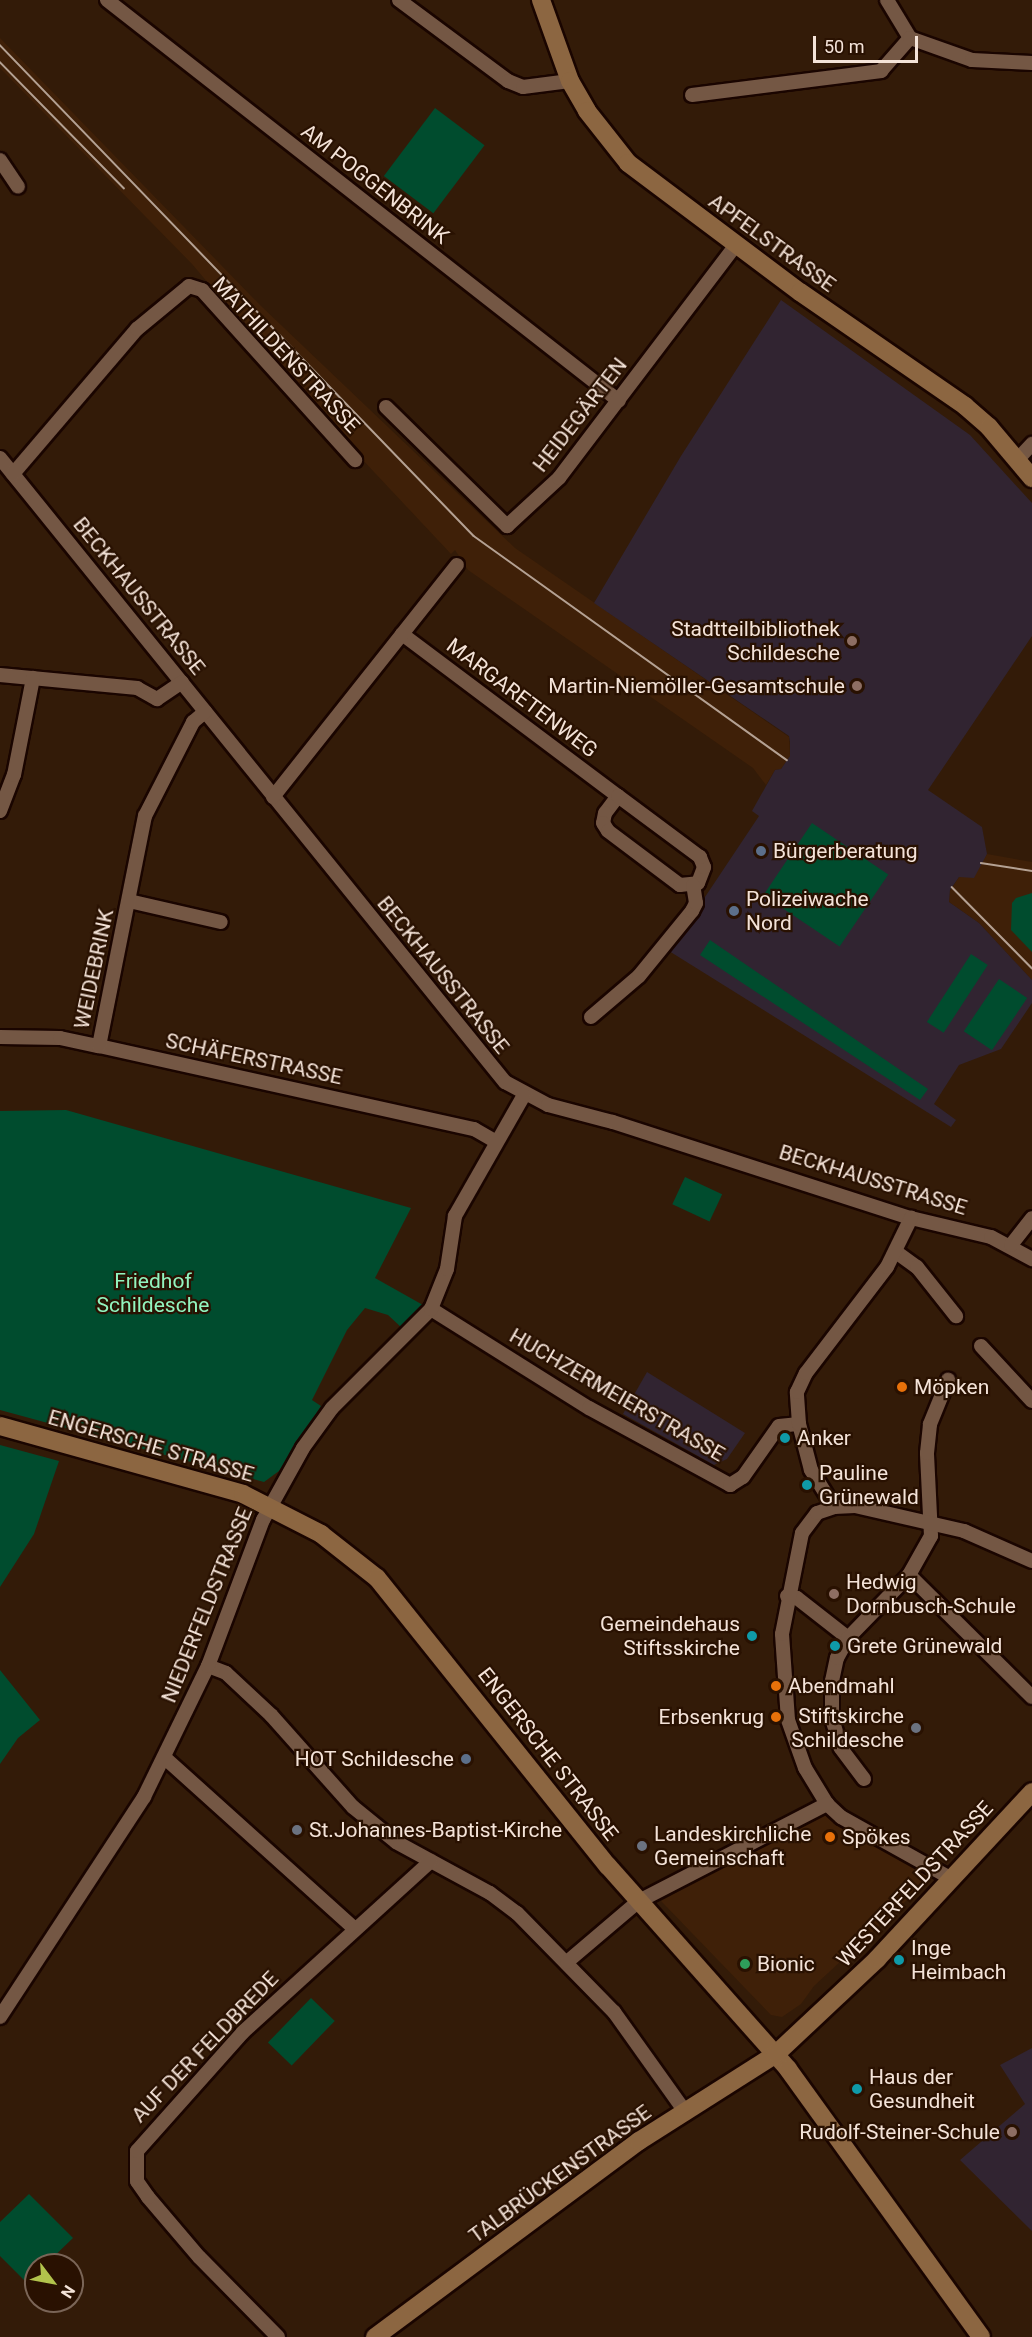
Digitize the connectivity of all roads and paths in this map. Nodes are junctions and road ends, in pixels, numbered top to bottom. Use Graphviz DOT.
graph roads {
  1 [pos="107,0"];
  2 [pos="399,0"];
  3 [pos="541,0"];
  4 [pos="887,0"];
  5 [pos="910,38"];
  6 [pos="1032,63"];
  7 [pos="570,81"];
  8 [pos="692,94"];
  9 [pos="0,160"];
  10 [pos="18,187"];
  11 [pos="736,245"];
  12 [pos="619,401"];
  13 [pos="386,407"];
  14 [pos="1032,444"];
  15 [pos="0,458"];
  16 [pos="1018,459"];
  17 [pos="355,460"];
  18 [pos="13,474"];
  19 [pos="1032,478"];
  20 [pos="457,565"];
  21 [pos="402,634"];
  22 [pos="0,675"];
  23 [pos="33,678"];
  24 [pos="182,682"];
  25 [pos="205,712"];
  26 [pos="618,796"];
  27 [pos="273,797"];
  28 [pos="0,811"];
  29 [pos="693,885"];
  30 [pos="129,901"];
  31 [pos="221,922"];
  32 [pos="591,1017"];
  33 [pos="0,1037"];
  34 [pos="99,1046"];
  35 [pos="524,1095"];
  36 [pos="495,1141"];
  37 [pos="911,1218"];
  38 [pos="1032,1218"];
  39 [pos="1011,1245"];
  40 [pos="896,1252"];
  41 [pos="1032,1259"];
  42 [pos="431,1309"];
  43 [pos="956,1316"];
  44 [pos="981,1346"];
  45 [pos="948,1380"];
  46 [pos="1032,1401"];
  47 [pos="799,1424"];
  48 [pos="0,1426"];
  49 [pos="270,1506"];
  50 [pos="834,1507"];
  51 [pos="933,1524"];
  52 [pos="1032,1561"];
  53 [pos="909,1575"];
  54 [pos="787,1596"];
  55 [pos="848,1638"];
  56 [pos="208,1666"];
  57 [pos="1032,1697"];
  58 [pos="165,1758"];
  59 [pos="864,1779"];
  60 [pos="1032,1792"];
  61 [pos="827,1804"];
  62 [pos="431,1861"];
  63 [pos="952,1879"];
  64 [pos="639,1901"];
  65 [pos="354,1928"];
  66 [pos="567,1962"];
  67 [pos="0,2017"];
  68 [pos="776,2054"];
  69 [pos="686,2113"];
  70 [pos="278,2337"];
  71 [pos="375,2337"];
  72 [pos="981,2337"];
  1 -- 12 [label="street, AM POGGENBRINK"];
  2 -- 7 [label="street"];
  3 -- 7 [label="main road, APFELSTRASSE"];
  4 -- 5 [label="street"];
  5 -- 6 [label="street"];
  5 -- 8 [label="street"];
  7 -- 11 [label="main road, APFELSTRASSE"];
  9 -- 10 [label="street"];
  11 -- 12 [label="street, HEIDEGÄRTEN"];
  11 -- 16 [label="main road, APFELSTRASSE"];
  12 -- 13 [label="street, HEIDEGÄRTEN"];
  14 -- 16 [label="street"];
  15 -- 18 [label="street, BECKHAUSSTRASSE"];
  16 -- 19 [label="main road, APFELSTRASSE"];
  17 -- 18 [label="street, MATHILDENSTRASSE"];
  18 -- 24 [label="street, BECKHAUSSTRASSE"];
  20 -- 21 [label="street"];
  21 -- 26 [label="street, MARGARETENWEG"];
  21 -- 27 [label="street"];
  22 -- 23 [label="street"];
  23 -- 24 [label="street"];
  23 -- 28 [label="street"];
  24 -- 25 [label="street, BECKHAUSSTRASSE"];
  25 -- 27 [label="street, BECKHAUSSTRASSE"];
  25 -- 30 [label="street, WEIDEBRINK"];
  26 -- 29 [label="street, MARGARETENWEG"];
  26 -- 29 [label="street"];
  27 -- 35 [label="street, BECKHAUSSTRASSE"];
  29 -- 32 [label="street, MARGARETENWEG"];
  30 -- 31 [label="street, WEIDEBRINK"];
  30 -- 34 [label="street, WEIDEBRINK"];
  33 -- 34 [label="street, SCHÄFERSTRASSE"];
  34 -- 36 [label="street, SCHÄFERSTRASSE"];
  35 -- 36 [label="street, NIEDERFELDSTRASSE"];
  35 -- 37 [label="street, BECKHAUSSTRASSE"];
  36 -- 42 [label="street, NIEDERFELDSTRASSE"];
  37 -- 39 [label="street, BECKHAUSSTRASSE"];
  37 -- 40 [label="street"];
  38 -- 39 [label="street"];
  39 -- 41 [label="street, BECKHAUSSTRASSE"];
  40 -- 43 [label="street"];
  40 -- 47 [label="street"];
  42 -- 47 [label="street, HUCHZERMEIERSTRASSE"];
  42 -- 49 [label="street, NIEDERFELDSTRASSE"];
  44 -- 46 [label="street"];
  45 -- 51 [label="street"];
  47 -- 50 [label="street"];
  48 -- 49 [label="main road, ENGERSCHE STRASSE"];
  49 -- 56 [label="street, NIEDERFELDSTRASSE"];
  49 -- 64 [label="main road, ENGERSCHE STRASSE"];
  50 -- 51 [label="street"];
  50 -- 54 [label="street"];
  51 -- 52 [label="street"];
  51 -- 53 [label="street"];
  53 -- 55 [label="street"];
  53 -- 57 [label="street"];
  54 -- 55 [label="street"];
  54 -- 61 [label="street"];
  55 -- 59 [label="street"];
  56 -- 58 [label="street, NIEDERFELDSTRASSE"];
  56 -- 62 [label="street"];
  58 -- 65 [label="street"];
  58 -- 67 [label="street, NIEDERFELDSTRASSE"];
  60 -- 63 [label="main road, WESTERFELDSTRASSE"];
  61 -- 63 [label="street"];
  61 -- 64 [label="street"];
  62 -- 65 [label="street, AUF DER FELDBREDE"];
  62 -- 66 [label="street"];
  63 -- 68 [label="main road, WESTERFELDSTRASSE"];
  64 -- 66 [label="street"];
  64 -- 68 [label="main road, ENGERSCHE STRASSE"];
  65 -- 70 [label="street, AUF DER FELDBREDE"];
  66 -- 69 [label="street"];
  68 -- 69 [label="main road, TALBRÜCKENSTRASSE"];
  68 -- 72 [label="main road, ENGERSCHE STRASSE"];
  69 -- 71 [label="main road, TALBRÜCKENSTRASSE"];
}
